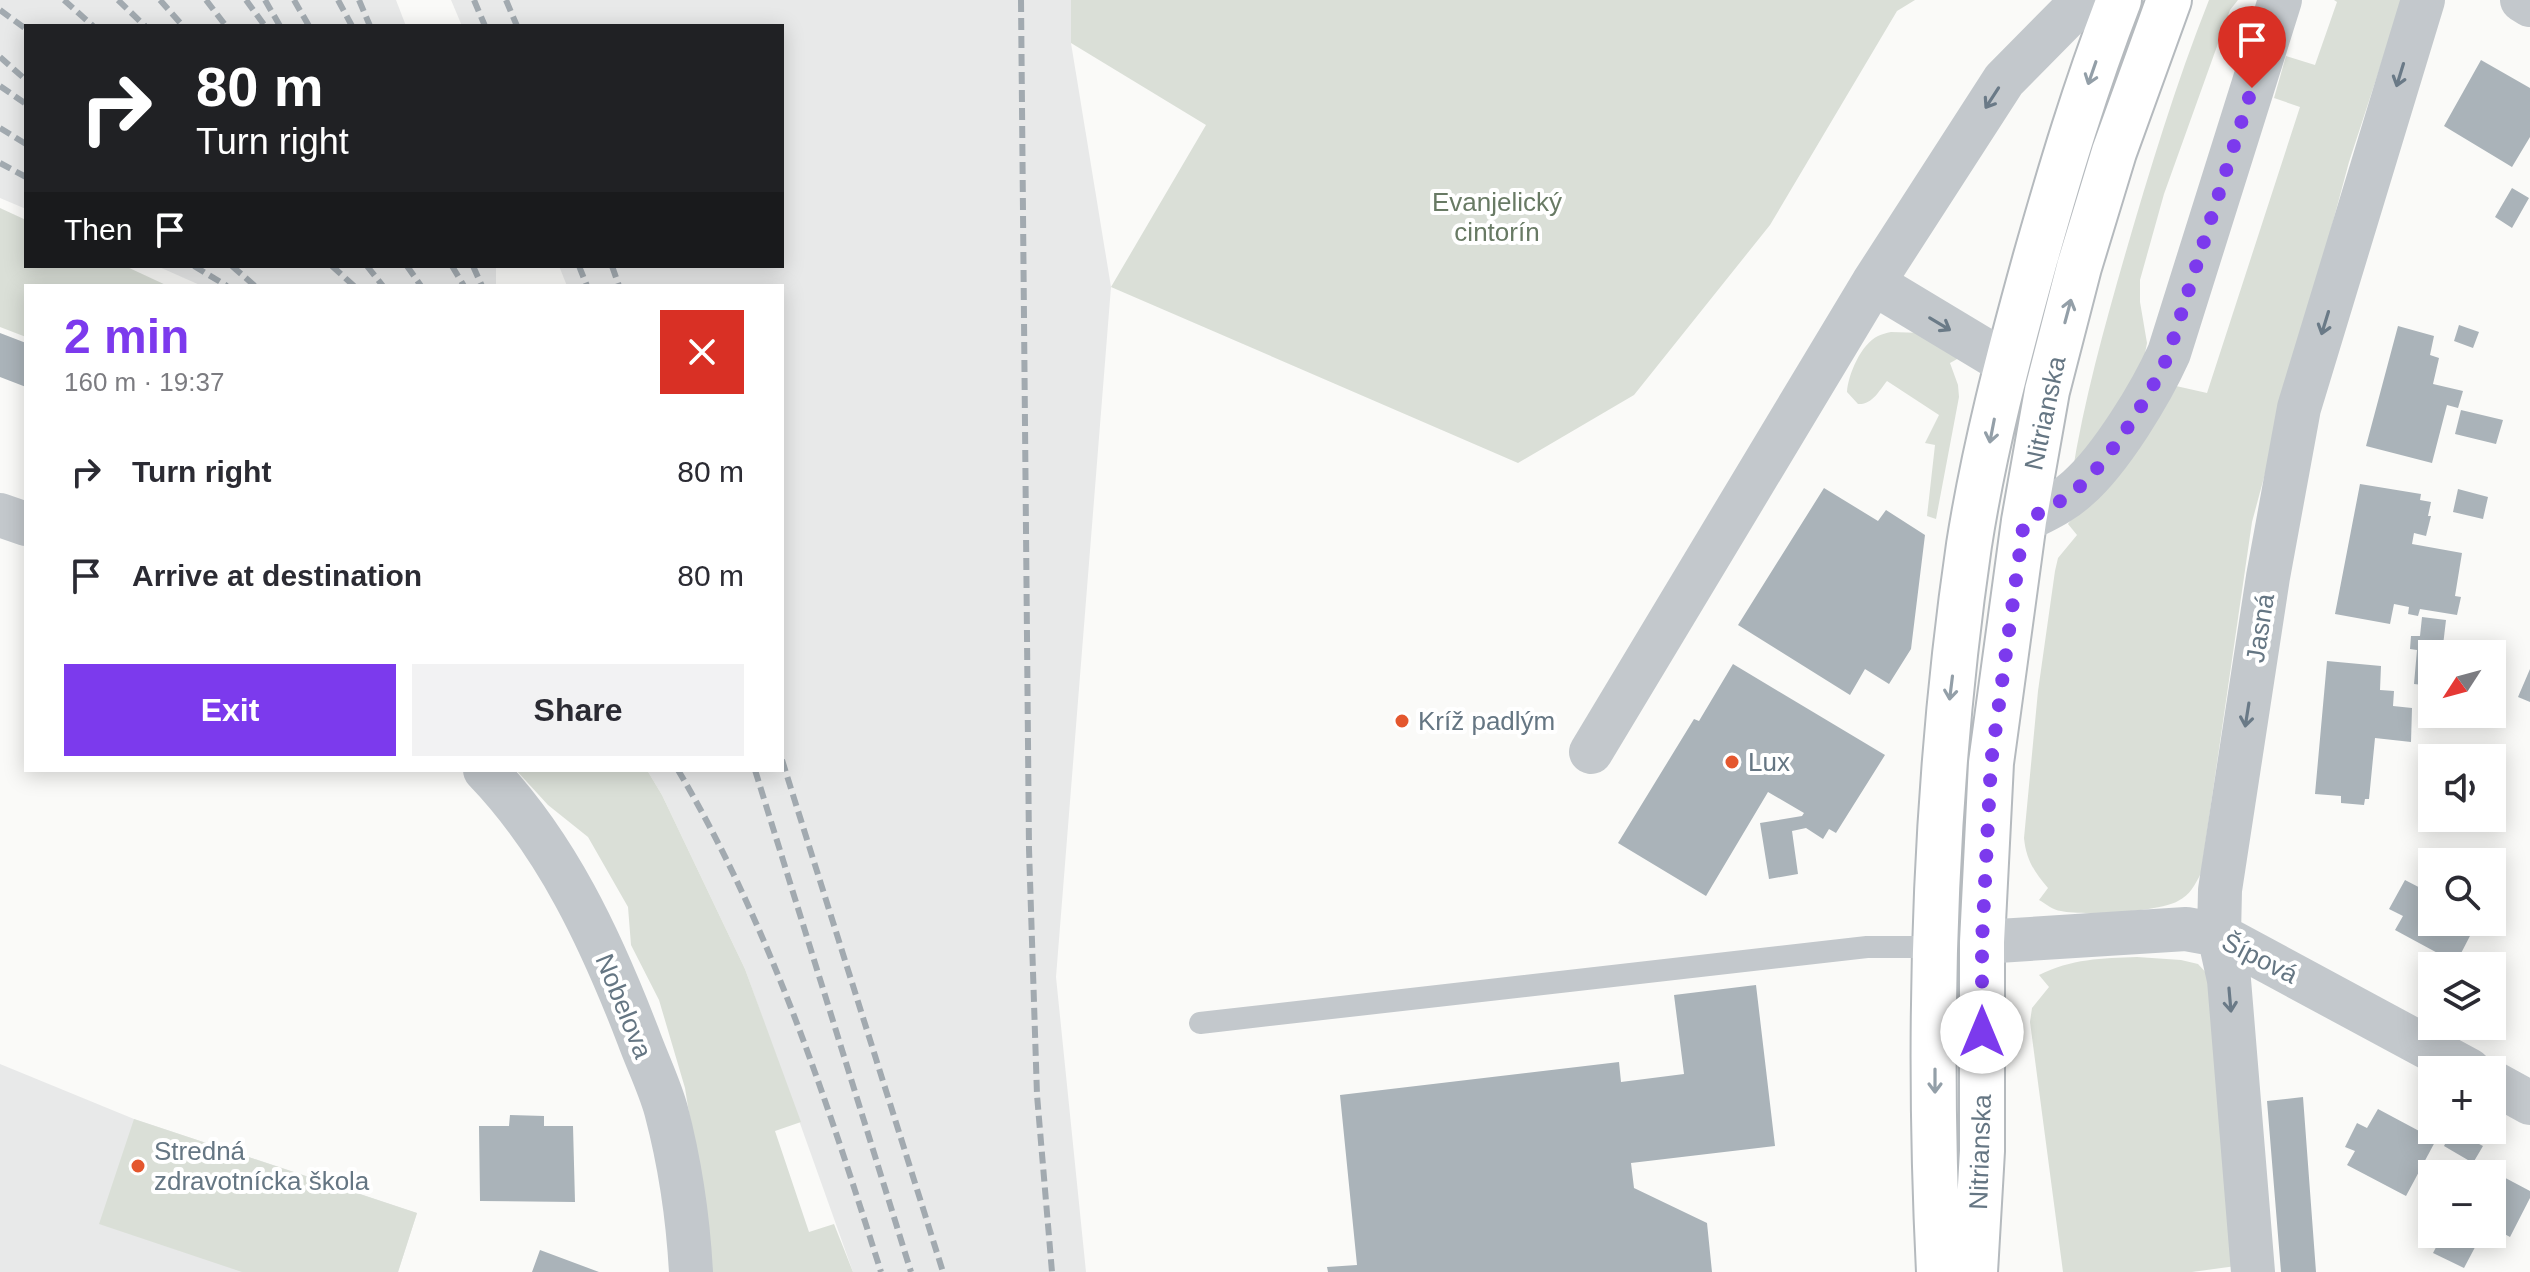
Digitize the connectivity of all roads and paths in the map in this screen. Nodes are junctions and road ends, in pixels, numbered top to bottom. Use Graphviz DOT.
graph roads {
  1 [pos="2083,0"];
  2 [pos="2119,0"];
  3 [pos="2169,0"];
  4 [pos="2280,0"];
  5 [pos="2423,0"];
  6 [pos="2522,0"];
  7 [pos="2530,5"];
  8 [pos="1873,283"];
  9 [pos="2006,363"];
  10 [pos="0,515"];
  11 [pos="2024,521"];
  12 [pos="24,523"];
  13 [pos="1591,752"];
  14 [pos="487,772"];
  15 [pos="2219,935"];
  16 [pos="1982,942"];
  17 [pos="1934,947"];
  18 [pos="1200,1023"];
  19 [pos="2443,1056"];
  20 [pos="2506,1090"];
  21 [pos="2530,1103"];
  22 [pos="1982,1151"];
  23 [pos="691,1272"];
  24 [pos="1939,1272"];
  25 [pos="1975,1272"];
  26 [pos="1991,1272"];
  27 [pos="2253,1272"];
  1 -- 8 [label="street, one-way"];
  2 -- 9 [label="main road, Nitrianska, one-way"];
  11 -- 3 [label="main road, Nitrianska, one-way"];
  4 -- 11 [label="street"];
  5 -- 15 [label="street, Jasná, one-way"];
  6 -- 7 [label="street"];
  8 -- 9 [label="street, one-way"];
  8 -- 13 [label="street"];
  9 -- 17 [label="main road, Nitrianska, one-way"];
  10 -- 12 [label="street"];
  11 -- 16 [label="main road, Nitrianska"];
  14 -- 23 [label="street, Nobelova"];
  15 -- 16 [label="street, Šípová"];
  15 -- 19 [label="street, Šípová"];
  15 -- 27 [label="street, Jasná, one-way"];
  16 -- 22 [label="main road, Nitrianska"];
  17 -- 18 [label="lane"];
  17 -- 24 [label="main road, Nitrianska, one-way"];
  20 -- 21 [label="street"];
  22 -- 25 [label="main road, Nitrianska"];
  22 -- 26 [label="main road"];
}
